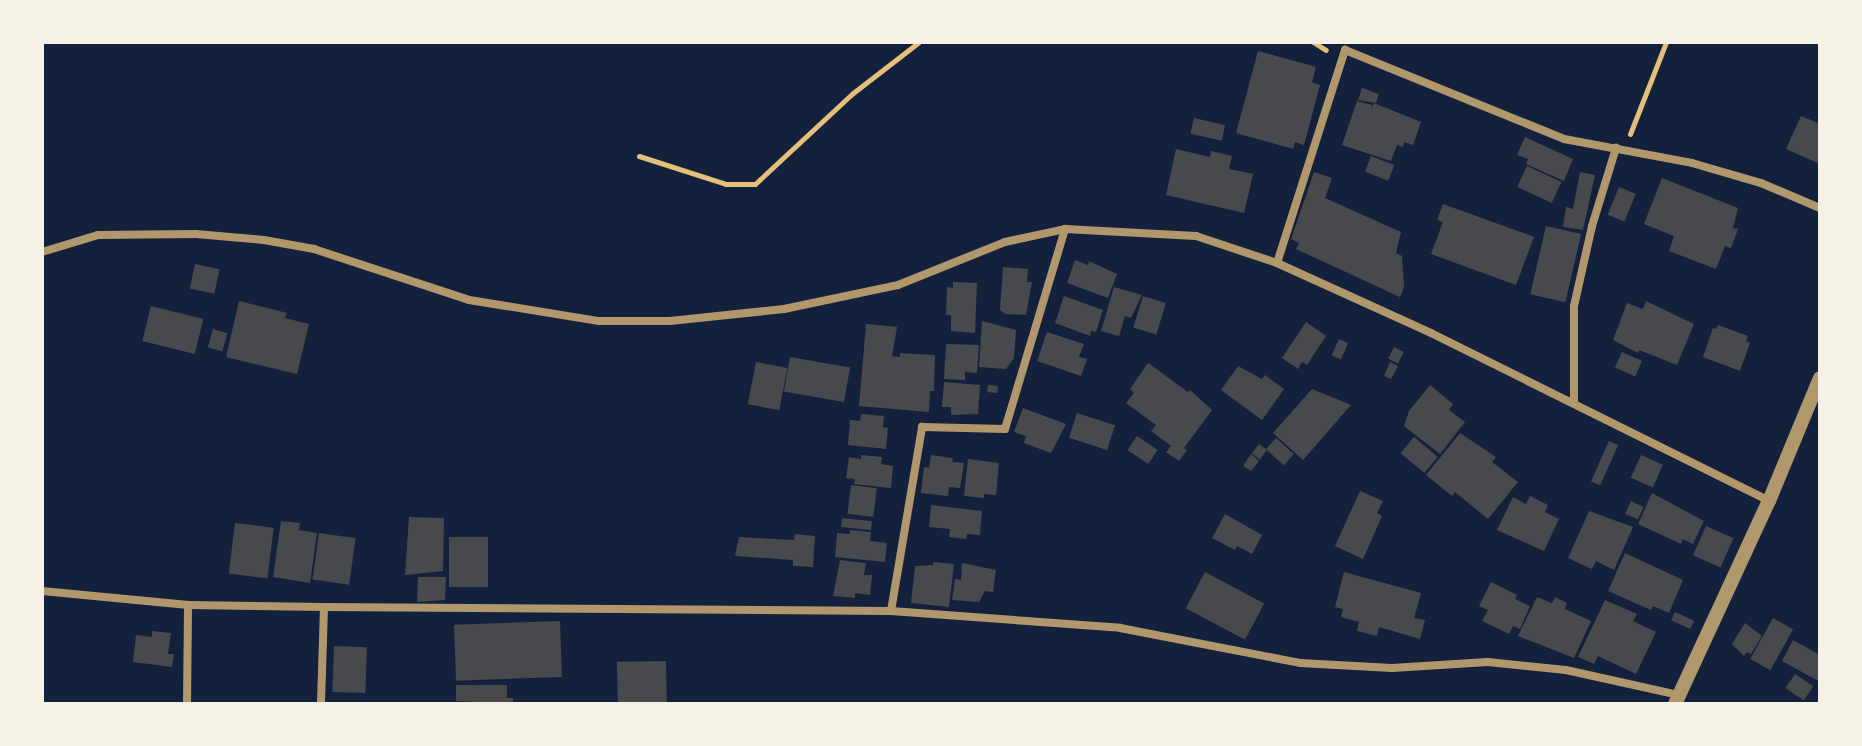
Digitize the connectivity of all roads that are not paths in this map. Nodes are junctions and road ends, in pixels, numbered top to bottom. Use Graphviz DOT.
graph roads {
  1 [pos="1620,149"];
  2 [pos="1820,208"];
  3 [pos="1065,229"];
  4 [pos="42,252"];
  5 [pos="1277,263"];
  6 [pos="1820,378"];
  7 [pos="1574,403"];
  8 [pos="1769,501"];
  9 [pos="42,591"];
  10 [pos="188,605"];
  11 [pos="324,607"];
  12 [pos="891,611"];
  13 [pos="1677,699"];
  14 [pos="187,704"];
  15 [pos="321,704"];
  1 -- 2 [label="street"];
  1 -- 5 [label="street"];
  1 -- 7 [label="street"];
  3 -- 4 [label="street"];
  3 -- 5 [label="street"];
  3 -- 12 [label="street"];
  5 -- 7 [label="street"];
  6 -- 8 [label="street"];
  7 -- 8 [label="street"];
  8 -- 13 [label="street"];
  9 -- 10 [label="street"];
  10 -- 11 [label="street"];
  10 -- 14 [label="street"];
  11 -- 12 [label="street"];
  11 -- 15 [label="street"];
  12 -- 13 [label="street"];
}
